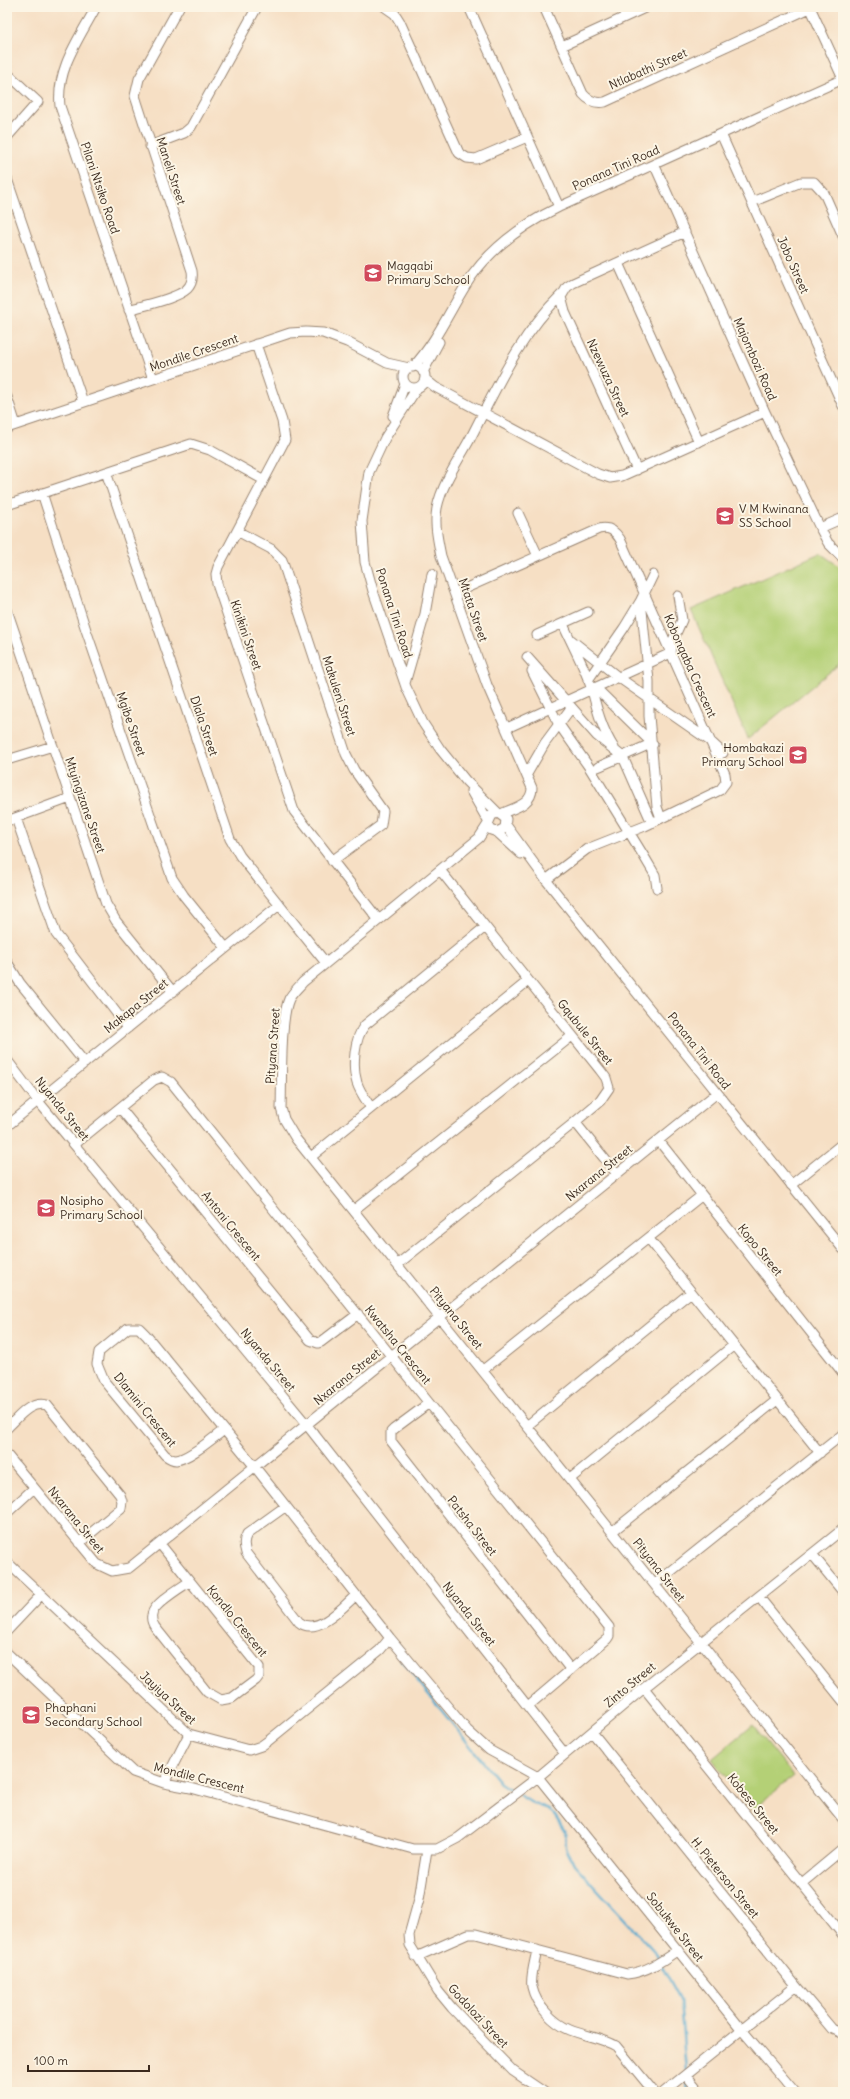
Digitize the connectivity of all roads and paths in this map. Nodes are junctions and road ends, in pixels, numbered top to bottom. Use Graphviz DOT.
graph roads {
  1 [pos="96,7"];
  2 [pos="179,7"];
  3 [pos="258,7"];
  4 [pos="385,7"];
  5 [pos="544,7"];
  6 [pos="648,7"];
  7 [pos="810,7"];
  8 [pos="472,8"];
  9 [pos="562,46"];
  10 [pos="7,73"];
  11 [pos="843,79"];
  12 [pos="721,134"];
  13 [pos="527,137"];
  14 [pos="7,138"];
  15 [pos="150,146"];
  16 [pos="654,164"];
  17 [pos="7,179"];
  18 [pos="752,202"];
  19 [pos="559,207"];
  20 [pos="685,232"];
  21 [pos="843,236"];
  22 [pos="618,263"];
  23 [pos="562,294"];
  24 [pos="129,310"];
  25 [pos="441,331"];
  26 [pos="256,344"];
  27 [pos="387,363"];
  28 [pos="411,367"];
  29 [pos="153,379"];
  30 [pos="404,381"];
  31 [pos="422,381"];
  32 [pos="7,397"];
  33 [pos="83,402"];
  34 [pos="843,406"];
  35 [pos="484,412"];
  36 [pos="765,412"];
  37 [pos="16,425"];
  38 [pos="7,428"];
  39 [pos="385,438"];
  40 [pos="699,442"];
  41 [pos="637,470"];
  42 [pos="106,472"];
  43 [pos="264,480"];
  44 [pos="42,493"];
  45 [pos="7,505"];
  46 [pos="518,513"];
  47 [pos="843,518"];
  48 [pos="820,528"];
  49 [pos="237,531"];
  50 [pos="538,556"];
  51 [pos="843,558"];
  52 [pos="432,574"];
  53 [pos="653,575"];
  54 [pos="455,593"];
  55 [pos="678,596"];
  56 [pos="642,597"];
  57 [pos="7,610"];
  58 [pos="588,612"];
  59 [pos="563,624"];
  60 [pos="537,635"];
  61 [pos="570,639"];
  62 [pos="671,653"];
  63 [pos="527,657"];
  64 [pos="600,663"];
  65 [pos="647,664"];
  66 [pos="532,671"];
  67 [pos="618,677"];
  68 [pos="405,684"];
  69 [pos="591,686"];
  70 [pos="649,698"];
  71 [pos="568,704"];
  72 [pos="550,708"];
  73 [pos="558,723"];
  74 [pos="507,728"];
  75 [pos="710,741"];
  76 [pos="651,745"];
  77 [pos="53,746"];
  78 [pos="723,753"];
  79 [pos="620,755"];
  80 [pos="7,760"];
  81 [pos="598,767"];
  82 [pos="527,774"];
  83 [pos="466,781"];
  84 [pos="70,798"];
  85 [pos="515,809"];
  86 [pos="499,814"];
  87 [pos="661,818"];
  88 [pos="12,819"];
  89 [pos="488,822"];
  90 [pos="652,823"];
  91 [pos="506,824"];
  92 [pos="496,832"];
  93 [pos="630,832"];
  94 [pos="479,838"];
  95 [pos="332,861"];
  96 [pos="536,867"];
  97 [pos="440,870"];
  98 [pos="546,880"];
  99 [pos="657,888"];
  100 [pos="280,905"];
  101 [pos="378,919"];
  102 [pos="485,927"];
  103 [pos="226,948"];
  104 [pos="7,962"];
  105 [pos="326,963"];
  106 [pos="528,981"];
  107 [pos="173,992"];
  108 [pos="128,1028"];
  109 [pos="572,1036"];
  110 [pos="7,1060"];
  111 [pos="86,1063"];
  112 [pos="717,1093"];
  113 [pos="38,1100"];
  114 [pos="120,1108"];
  115 [pos="371,1108"];
  116 [pos="575,1122"];
  117 [pos="7,1126"];
  118 [pos="659,1142"];
  119 [pos="843,1143"];
  120 [pos="75,1144"];
  121 [pos="311,1157"];
  122 [pos="617,1174"];
  123 [pos="791,1184"];
  124 [pos="701,1196"];
  125 [pos="354,1210"];
  126 [pos="649,1239"];
  127 [pos="843,1249"];
  128 [pos="398,1264"];
  129 [pos="691,1292"];
  130 [pos="358,1314"];
  131 [pos="440,1317"];
  132 [pos="734,1345"];
  133 [pos="392,1356"];
  134 [pos="483,1370"];
  135 [pos="843,1373"];
  136 [pos="777,1400"];
  137 [pos="429,1403"];
  138 [pos="528,1425"];
  139 [pos="307,1426"];
  140 [pos="7,1428"];
  141 [pos="224,1430"];
  142 [pos="843,1434"];
  143 [pos="820,1453"];
  144 [pos="7,1455"];
  145 [pos="256,1467"];
  146 [pos="570,1479"];
  147 [pos="34,1488"];
  148 [pos="286,1506"];
  149 [pos="7,1513"];
  150 [pos="843,1529"];
  151 [pos="613,1531"];
  152 [pos="79,1543"];
  153 [pos="160,1544"];
  154 [pos="812,1554"];
  155 [pos="7,1562"];
  156 [pos="189,1582"];
  157 [pos="655,1584"];
  158 [pos="843,1592"];
  159 [pos="40,1595"];
  160 [pos="356,1595"];
  161 [pos="759,1597"];
  162 [pos="7,1631"];
  163 [pos="390,1638"];
  164 [pos="700,1643"];
  165 [pos="7,1653"];
  166 [pos="570,1670"];
  167 [pos="644,1688"];
  168 [pos="843,1702"];
  169 [pos="528,1706"];
  170 [pos="592,1732"];
  171 [pos="189,1734"];
  172 [pos="565,1754"];
  173 [pos="538,1777"];
  174 [pos="164,1783"];
  175 [pos="843,1819"];
  176 [pos="843,1849"];
  177 [pos="427,1850"];
  178 [pos="802,1883"];
  179 [pos="843,1935"];
  180 [pos="537,1950"];
  181 [pos="678,1950"];
  182 [pos="416,1957"];
  183 [pos="796,1986"];
  184 [pos="742,2030"];
  185 [pos="843,2034"];
  186 [pos="686,2075"];
  187 [pos="544,2092"];
  188 [pos="654,2092"];
  189 [pos="664,2092"];
  190 [pos="700,2092"];
  191 [pos="795,2092"];
  1 -- 24 [label="street, Pilani Ntsiko Road"];
  2 -- 15 [label="street, Maneli Street"];
  3 -- 15 [label="street"];
  4 -- 13 [label="street"];
  5 -- 9 [label="street, Ntlabathi Street"];
  6 -- 9 [label="street"];
  7 -- 9 [label="street, Ntlabathi Street"];
  7 -- 11 [label="street"];
  8 -- 13 [label="street"];
  10 -- 14 [label="street"];
  11 -- 12 [label="street, Ponana Tini Road"];
  12 -- 16 [label="street, Ponana Tini Road"];
  12 -- 18 [label="street, Jobo Street"];
  13 -- 19 [label="street"];
  15 -- 24 [label="street, Maneli Street"];
  16 -- 19 [label="street, Ponana Tini Road"];
  16 -- 20 [label="street, Majombozi Road"];
  17 -- 33 [label="street"];
  18 -- 21 [label="street"];
  18 -- 34 [label="street, Jobo Street"];
  19 -- 25 [label="street, Ponana Tini Road"];
  20 -- 22 [label="street"];
  20 -- 36 [label="street, Majombozi Road"];
  22 -- 23 [label="street"];
  22 -- 40 [label="street"];
  23 -- 35 [label="street, Mtata Street"];
  23 -- 41 [label="street, Nzewuza Street"];
  24 -- 29 [label="street, Pilani Ntsiko Road"];
  25 -- 28 [label="street, Ponana Tini Road"];
  25 -- 31 [label="street, Ponana Tini Road"];
  26 -- 27 [label="street, Mondile Crescent"];
  26 -- 29 [label="street, Mondile Crescent"];
  26 -- 43 [label="street, Kinikini Street"];
  27 -- 28 [label="street, Mondile Crescent"];
  27 -- 30 [label="street, Mondile Crescent"];
  28 -- 30 [label="street, Ponana Tini Road"];
  28 -- 31 [label="street"];
  29 -- 33 [label="street, Mondile Crescent"];
  30 -- 31 [label="street"];
  30 -- 39 [label="street, Ponana Tini Road"];
  31 -- 35 [label="street"];
  31 -- 39 [label="street, Ponana Tini Road"];
  32 -- 37 [label="street"];
  33 -- 37 [label="street, Mondile Crescent"];
  35 -- 41 [label="street"];
  35 -- 54 [label="street, Mtata Street"];
  36 -- 40 [label="street"];
  36 -- 48 [label="street, Majombozi Road"];
  37 -- 38 [label="street, Mondile Crescent"];
  39 -- 68 [label="street, Ponana Tini Road"];
  40 -- 41 [label="street"];
  42 -- 43 [label="street"];
  42 -- 44 [label="street"];
  42 -- 100 [label="street, Dlala Street"];
  43 -- 49 [label="street, Kinikini Street"];
  44 -- 45 [label="street"];
  44 -- 103 [label="street, Mgibe Street"];
  46 -- 50 [label="street"];
  47 -- 48 [label="street"];
  48 -- 51 [label="street, Majombozi Road"];
  49 -- 95 [label="street, Kinikini Street"];
  49 -- 95 [label="street, Makuleni Street"];
  50 -- 54 [label="street, Kobonqaba Crescent"];
  50 -- 56 [label="street, Kobonqaba Crescent"];
  52 -- 68 [label="street"];
  53 -- 56 [label="street"];
  54 -- 74 [label="street, Mtata Street"];
  55 -- 62 [label="street"];
  56 -- 62 [label="street, Kobonqaba Crescent"];
  56 -- 64 [label="street"];
  56 -- 65 [label="street"];
  57 -- 77 [label="street, Mtyingizane Street"];
  58 -- 59 [label="street"];
  59 -- 60 [label="street"];
  59 -- 61 [label="street"];
  61 -- 64 [label="street"];
  61 -- 69 [label="street"];
  62 -- 65 [label="street"];
  62 -- 75 [label="street, Kobonqaba Crescent"];
  63 -- 71 [label="street"];
  64 -- 67 [label="street"];
  64 -- 69 [label="street"];
  65 -- 67 [label="street"];
  65 -- 70 [label="street"];
  66 -- 72 [label="street"];
  67 -- 69 [label="street"];
  67 -- 70 [label="street"];
  68 -- 83 [label="street, Ponana Tini Road"];
  69 -- 71 [label="street"];
  69 -- 76 [label="street"];
  69 -- 79 [label="street"];
  70 -- 75 [label="street"];
  70 -- 76 [label="street"];
  71 -- 72 [label="street"];
  71 -- 73 [label="street"];
  71 -- 79 [label="street"];
  72 -- 73 [label="street"];
  72 -- 74 [label="street"];
  73 -- 82 [label="street"];
  73 -- 93 [label="street"];
  74 -- 82 [label="street, Mtata Street"];
  75 -- 78 [label="street"];
  75 -- 87 [label="street, Kobonqaba Crescent"];
  76 -- 79 [label="street"];
  76 -- 87 [label="street"];
  77 -- 80 [label="street"];
  77 -- 84 [label="street, Mtyingizane Street"];
  79 -- 81 [label="street"];
  79 -- 90 [label="street"];
  82 -- 85 [label="street, Mtata Street"];
  83 -- 86 [label="street, Ponana Tini Road"];
  83 -- 89 [label="street, Ponana Tini Road"];
  84 -- 88 [label="street"];
  84 -- 107 [label="street, Mtyingizane Street"];
  85 -- 86 [label="street, Mtata Street"];
  85 -- 91 [label="street, Mtata Street"];
  86 -- 89 [label="street"];
  86 -- 91 [label="street"];
  87 -- 90 [label="street, Kobonqaba Crescent"];
  88 -- 108 [label="street"];
  89 -- 92 [label="street"];
  89 -- 94 [label="street, Pityana Street"];
  90 -- 93 [label="street, Kobonqaba Crescent"];
  91 -- 92 [label="street"];
  91 -- 96 [label="street, Ponana Tini Road"];
  92 -- 94 [label="street, Pityana Street"];
  92 -- 96 [label="street, Ponana Tini Road"];
  93 -- 98 [label="street, Kobonqaba Crescent"];
  93 -- 99 [label="street"];
  94 -- 97 [label="street, Pityana Street"];
  95 -- 101 [label="street, Kinikini Street"];
  96 -- 98 [label="street, Ponana Tini Road"];
  97 -- 101 [label="street, Pityana Street"];
  97 -- 102 [label="street, Gqubule Street"];
  98 -- 112 [label="street, Ponana Tini Road"];
  100 -- 103 [label="street, Makapa Street"];
  100 -- 105 [label="street, Dlala Street"];
  101 -- 105 [label="street, Pityana Street"];
  102 -- 106 [label="street, Gqubule Street"];
  102 -- 115 [label="street"];
  103 -- 107 [label="street, Makapa Street"];
  104 -- 111 [label="street"];
  105 -- 121 [label="street, Pityana Street"];
  106 -- 109 [label="street, Gqubule Street"];
  106 -- 115 [label="street"];
  107 -- 108 [label="street, Makapa Street"];
  108 -- 111 [label="street, Makapa Street"];
  109 -- 116 [label="street, Gqubule Street"];
  109 -- 125 [label="street"];
  110 -- 113 [label="street, Nyanda Street"];
  111 -- 113 [label="street, Makapa Street"];
  112 -- 118 [label="street, Nxarana Street"];
  112 -- 123 [label="street, Ponana Tini Road"];
  113 -- 117 [label="street, Makapa Street"];
  113 -- 120 [label="street, Nyanda Street"];
  114 -- 120 [label="street, Kwatsha Crescent"];
  114 -- 130 [label="street, Antoni Crescent"];
  114 -- 130 [label="street, Kwatsha Crescent"];
  115 -- 121 [label="street"];
  116 -- 122 [label="street"];
  116 -- 128 [label="street, Gqubule Street"];
  118 -- 122 [label="street, Nxarana Street"];
  118 -- 124 [label="street, Kopo Street"];
  119 -- 123 [label="street"];
  120 -- 139 [label="street, Nyanda Street"];
  121 -- 125 [label="street, Pityana Street"];
  122 -- 131 [label="street, Nxarana Street"];
  123 -- 127 [label="street, Ponana Tini Road"];
  124 -- 126 [label="street"];
  124 -- 135 [label="street, Kopo Street"];
  125 -- 128 [label="street, Pityana Street"];
  126 -- 129 [label="street"];
  126 -- 134 [label="street"];
  128 -- 131 [label="street, Pityana Street"];
  129 -- 132 [label="street"];
  129 -- 138 [label="street"];
  130 -- 133 [label="street, Kwatsha Crescent"];
  131 -- 133 [label="street, Nxarana Street"];
  131 -- 134 [label="street, Pityana Street"];
  132 -- 136 [label="street"];
  132 -- 146 [label="street"];
  133 -- 137 [label="street, Kwatsha Crescent"];
  133 -- 139 [label="street, Nxarana Street"];
  134 -- 138 [label="street, Pityana Street"];
  136 -- 143 [label="street"];
  136 -- 151 [label="street"];
  137 -- 166 [label="street, Patsha Street"];
  137 -- 166 [label="street, Kwatsha Crescent"];
  138 -- 146 [label="street, Pityana Street"];
  139 -- 145 [label="street, Nxarana Street"];
  139 -- 169 [label="street, Nyanda Street"];
  140 -- 152 [label="street"];
  141 -- 141 [label="street, Dlamini Crescent"];
  141 -- 145 [label="street, Dlamini Crescent"];
  142 -- 143 [label="street"];
  143 -- 157 [label="street"];
  144 -- 147 [label="street, Nxarana Street"];
  145 -- 148 [label="street"];
  145 -- 153 [label="street, Nxarana Street"];
  146 -- 151 [label="street, Pityana Street"];
  147 -- 149 [label="street"];
  147 -- 152 [label="street, Nxarana Street"];
  148 -- 160 [label="street"];
  148 -- 160 [label="street"];
  150 -- 154 [label="street, Zinto Street"];
  151 -- 157 [label="street, Pityana Street"];
  152 -- 153 [label="street, Nxarana Street"];
  153 -- 156 [label="street, Kondlo Crescent"];
  154 -- 158 [label="street"];
  154 -- 161 [label="street, Zinto Street"];
  155 -- 159 [label="street, Jayiya Street"];
  156 -- 156 [label="street, Kondlo Crescent"];
  157 -- 164 [label="street, Pityana Street"];
  159 -- 162 [label="street"];
  159 -- 171 [label="street, Jayiya Street"];
  160 -- 163 [label="street"];
  161 -- 164 [label="street, Zinto Street"];
  161 -- 168 [label="street"];
  163 -- 171 [label="street, Jayiya Street"];
  163 -- 173 [label="street"];
  164 -- 167 [label="street, Zinto Street"];
  164 -- 175 [label="street, Pityana Street"];
  165 -- 174 [label="street, Mondile Crescent"];
  166 -- 169 [label="street, Kwatsha Crescent"];
  167 -- 170 [label="street, Zinto Street"];
  167 -- 178 [label="street, Kobese Street"];
  169 -- 172 [label="street, Nyanda Street"];
  170 -- 172 [label="street, Zinto Street"];
  170 -- 183 [label="street, H. Pieterson Street"];
  171 -- 174 [label="street"];
  172 -- 173 [label="street, Zinto Street"];
  173 -- 177 [label="street, Zinto Street"];
  173 -- 181 [label="street, Sobukwe Street"];
  174 -- 177 [label="street, Mondile Crescent"];
  176 -- 178 [label="street"];
  177 -- 182 [label="street, Godolozi Street"];
  178 -- 179 [label="street, Kobese Street"];
  180 -- 181 [label="street"];
  180 -- 182 [label="street"];
  180 -- 188 [label="street"];
  181 -- 184 [label="street, Sobukwe Street"];
  182 -- 187 [label="street, Godolozi Street"];
  183 -- 184 [label="street"];
  183 -- 185 [label="street, H. Pieterson Street"];
  184 -- 186 [label="street"];
  184 -- 191 [label="street, Sobukwe Street"];
  186 -- 189 [label="street"];
  186 -- 190 [label="street"];
}
